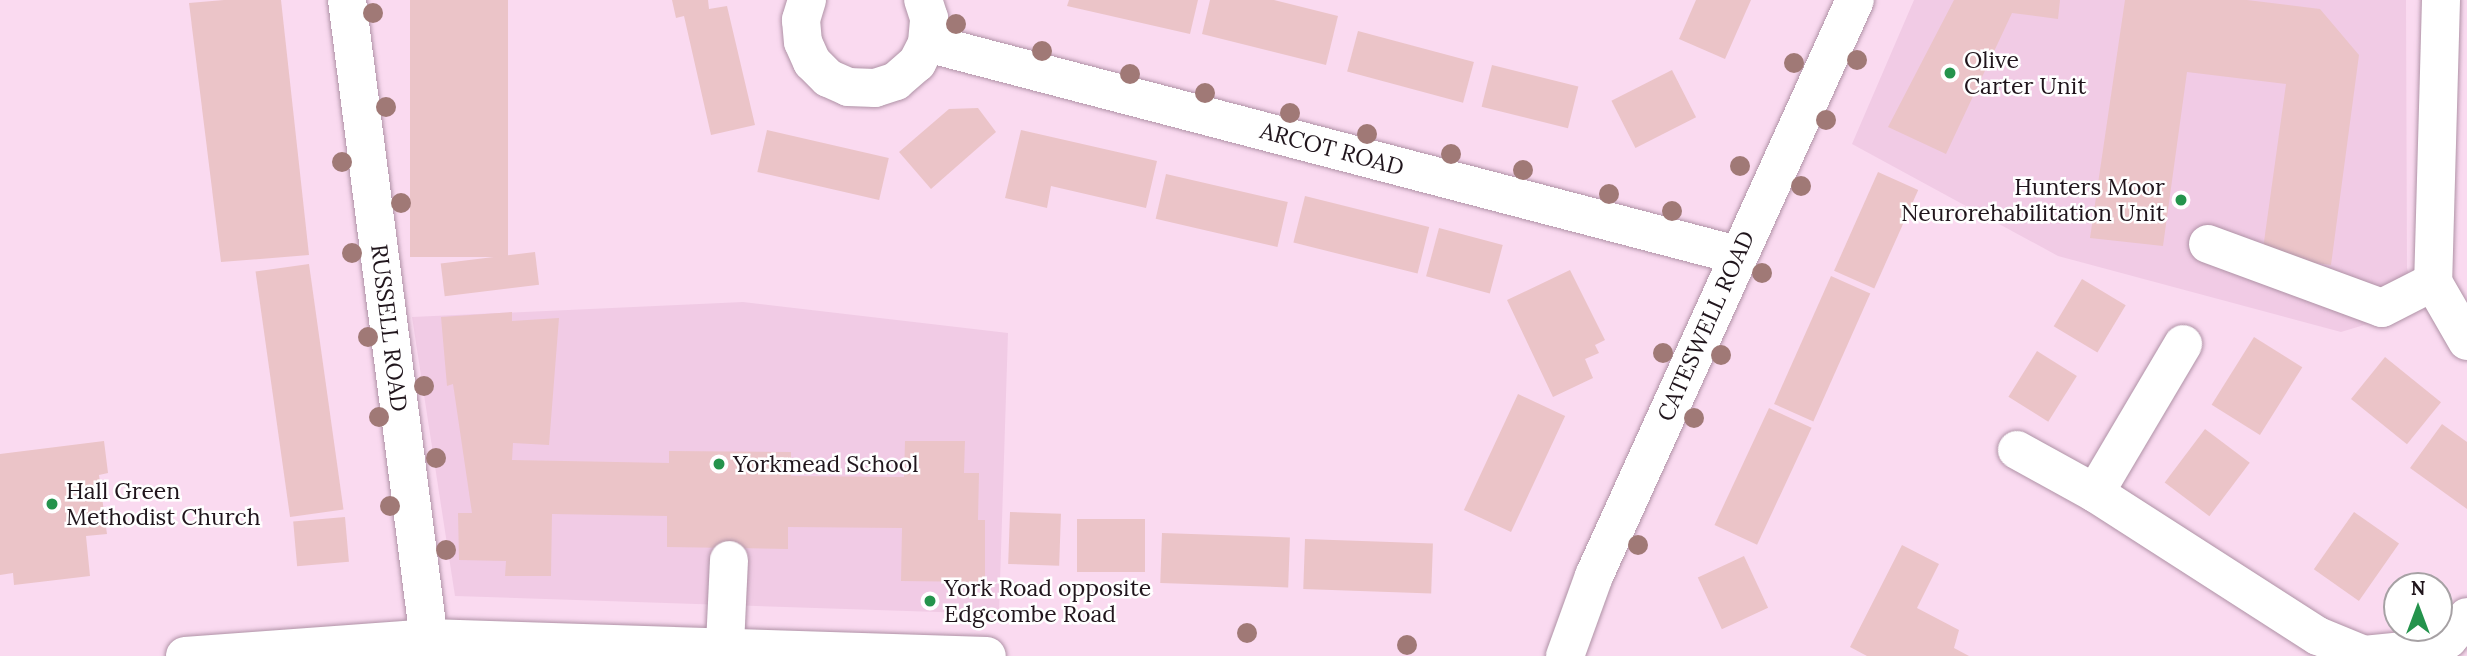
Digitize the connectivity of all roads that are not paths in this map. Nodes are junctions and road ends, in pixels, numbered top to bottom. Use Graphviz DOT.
graph roads {
  1 [pos="347,0"];
  2 [pos="807,0"];
  3 [pos="923,0"];
  4 [pos="1855,0"];
  5 [pos="2441,0"];
  6 [pos="927,43"];
  7 [pos="2208,244"];
  8 [pos="1737,255"];
  9 [pos="2433,282"];
  10 [pos="2467,341"];
  11 [pos="2183,344"];
  12 [pos="2017,450"];
  13 [pos="2095,494"];
  14 [pos="729,560"];
  15 [pos="2467,617"];
  16 [pos="725,645"];
  17 [pos="430,647"];
  18 [pos="950,655"];
  19 [pos="185,656"];
  20 [pos="987,656"];
  21 [pos="1565,656"];
  1 -- 17 [label="street, RUSSELL ROAD"];
  2 -- 6 [label="street"];
  3 -- 6 [label="street"];
  4 -- 8 [label="street, CATESWELL ROAD"];
  5 -- 9 [label="street"];
  6 -- 8 [label="street, ARCOT ROAD"];
  7 -- 9 [label="street"];
  8 -- 21 [label="street, CATESWELL ROAD"];
  9 -- 10 [label="street"];
  11 -- 13 [label="street"];
  12 -- 13 [label="street"];
  13 -- 15 [label="street"];
  14 -- 16 [label="street"];
  16 -- 17 [label="street"];
  16 -- 18 [label="street"];
  17 -- 19 [label="street"];
  18 -- 20 [label="street"];
}
